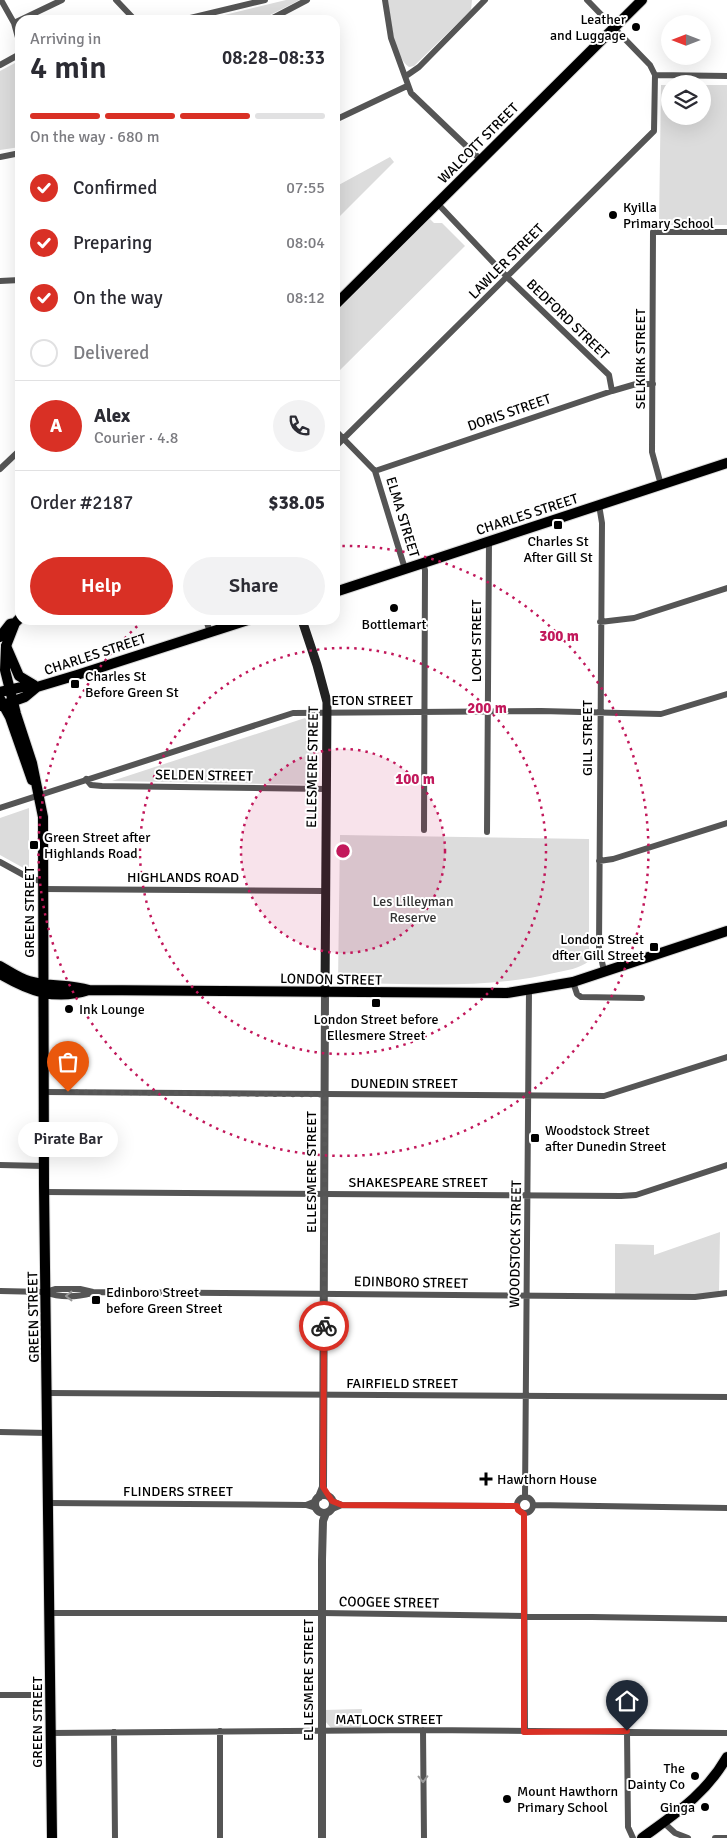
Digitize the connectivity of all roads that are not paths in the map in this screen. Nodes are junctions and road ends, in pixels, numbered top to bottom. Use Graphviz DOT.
graph roads {
  1 [pos="2,0"];
  2 [pos="62,0"];
  3 [pos="116,0"];
  4 [pos="265,0"];
  5 [pos="307,0"];
  6 [pos="385,0"];
  7 [pos="485,0"];
  8 [pos="587,0"];
  9 [pos="642,0"];
  10 [pos="31,15"];
  11 [pos="130,15"];
  12 [pos="203,15"];
  13 [pos="278,15"];
  14 [pos="14,23"];
  15 [pos="15,27"];
  16 [pos="614,28"];
  17 [pos="15,57"];
  18 [pos="0,65"];
  19 [pos="655,75"];
  20 [pos="406,76"];
  21 [pos="727,76"];
  22 [pos="408,86"];
  23 [pos="340,118"];
  24 [pos="15,154"];
  25 [pos="0,157"];
  26 [pos="481,160"];
  27 [pos="437,203"];
  28 [pos="727,232"];
  29 [pos="507,277"];
  30 [pos="15,280"];
  31 [pos="0,281"];
  32 [pos="340,300"];
  33 [pos="653,384"];
  34 [pos="612,391"];
  35 [pos="340,435"];
  36 [pos="344,439"];
  37 [pos="340,443"];
  38 [pos="15,454"];
  39 [pos="727,463"];
  40 [pos="0,468"];
  41 [pos="375,471"];
  42 [pos="661,485"];
  43 [pos="598,505"];
  44 [pos="489,541"];
  45 [pos="423,563"];
  46 [pos="405,568"];
  47 [pos="727,588"];
  48 [pos="340,590"];
  49 [pos="600,622"];
  50 [pos="17,625"];
  51 [pos="208,625"];
  52 [pos="232,625"];
  53 [pos="304,625"];
  54 [pos="210,632"];
  55 [pos="3,642"];
  56 [pos="37,687"];
  57 [pos="5,691"];
  58 [pos="727,694"];
  59 [pos="13,701"];
  60 [pos="1,703"];
  61 [pos="326,712"];
  62 [pos="424,712"];
  63 [pos="488,713"];
  64 [pos="599,714"];
  65 [pos="86,779"];
  66 [pos="325,789"];
  67 [pos="39,796"];
  68 [pos="0,808"];
  69 [pos="727,822"];
  70 [pos="424,830"];
  71 [pos="487,832"];
  72 [pos="598,861"];
  73 [pos="0,862"];
  74 [pos="42,885"];
  75 [pos="324,891"];
  76 [pos="727,931"];
  77 [pos="0,966"];
  78 [pos="604,971"];
  79 [pos="0,974"];
  80 [pos="573,982"];
  81 [pos="45,989"];
  82 [pos="529,990"];
  83 [pos="325,993"];
  84 [pos="642,998"];
  85 [pos="727,1057"];
  86 [pos="44,1092"];
  87 [pos="325,1095"];
  88 [pos="529,1096"];
  89 [pos="0,1165"];
  90 [pos="727,1165"];
  91 [pos="44,1166"];
  92 [pos="44,1192"];
  93 [pos="325,1194"];
  94 [pos="528,1196"];
  95 [pos="0,1291"];
  96 [pos="45,1292"];
  97 [pos="727,1293"];
  98 [pos="324,1294"];
  99 [pos="527,1296"];
  100 [pos="48,1393"];
  101 [pos="323,1395"];
  102 [pos="526,1396"];
  103 [pos="727,1397"];
  104 [pos="0,1432"];
  105 [pos="48,1433"];
  106 [pos="323,1487"];
  107 [pos="525,1497"];
  108 [pos="330,1499"];
  109 [pos="49,1503"];
  110 [pos="342,1505"];
  111 [pos="534,1505"];
  112 [pos="517,1506"];
  113 [pos="321,1507"];
  114 [pos="727,1508"];
  115 [pos="524,1514"];
  116 [pos="50,1613"];
  117 [pos="322,1614"];
  118 [pos="526,1617"];
  119 [pos="727,1619"];
  120 [pos="0,1695"];
  121 [pos="33,1695"];
  122 [pos="423,1730"];
  123 [pos="220,1731"];
  124 [pos="322,1731"];
  125 [pos="627,1731"];
  126 [pos="114,1732"];
  127 [pos="524,1732"];
  128 [pos="727,1732"];
  129 [pos="51,1733"];
  130 [pos="727,1757"];
  131 [pos="663,1822"];
  132 [pos="52,1838"];
  133 [pos="115,1838"];
  134 [pos="220,1838"];
  135 [pos="322,1838"];
  136 [pos="424,1838"];
  137 [pos="632,1838"];
  138 [pos="642,1838"];
  139 [pos="688,1838"];
  140 [pos="715,1838"];
  141 [pos="727,1838"];
  1 -- 14 [label="street"];
  2 -- 10 [label="street"];
  3 -- 11 [label="street"];
  4 -- 12 [label="street"];
  5 -- 13 [label="street"];
  6 -- 20 [label="street"];
  7 -- 20 [label="street"];
  8 -- 16 [label="street"];
  9 -- 16 [label="main road, WALCOTT STREET"];
  14 -- 15 [label="street"];
  16 -- 19 [label="street"];
  16 -- 26 [label="main road, WALCOTT STREET"];
  17 -- 18 [label="street"];
  19 -- 21 [label="street"];
  19 -- 29 [label="street, LAWLER STREET"];
  20 -- 22 [label="street"];
  22 -- 23 [label="street"];
  22 -- 26 [label="street"];
  24 -- 25 [label="street"];
  26 -- 27 [label="main road, WALCOTT STREET"];
  27 -- 29 [label="street, BEDFORD STREET"];
  27 -- 32 [label="main road, WALCOTT STREET"];
  28 -- 33 [label="street, SELKIRK STREET"];
  29 -- 34 [label="street, BEDFORD STREET"];
  29 -- 36 [label="street, LAWLER STREET"];
  30 -- 31 [label="street"];
  33 -- 34 [label="street, DORIS STREET"];
  33 -- 42 [label="street, SELKIRK STREET"];
  34 -- 41 [label="street, DORIS STREET"];
  35 -- 36 [label="street, ELMA STREET"];
  36 -- 37 [label="street, LAWLER STREET"];
  36 -- 41 [label="street, ELMA STREET"];
  38 -- 40 [label="street"];
  39 -- 42 [label="main road, CHARLES STREET"];
  41 -- 46 [label="street, ELMA STREET"];
  42 -- 43 [label="main road, CHARLES STREET"];
  43 -- 44 [label="main road, CHARLES STREET"];
  43 -- 49 [label="street, GILL STREET"];
  44 -- 45 [label="main road, CHARLES STREET"];
  44 -- 63 [label="street, LOCH STREET"];
  45 -- 46 [label="main road, CHARLES STREET"];
  45 -- 62 [label="street"];
  46 -- 48 [label="main road, CHARLES STREET"];
  47 -- 49 [label="street"];
  49 -- 64 [label="street, GILL STREET"];
  50 -- 55 [label="main road"];
  51 -- 54 [label="street"];
  52 -- 54 [label="main road, CHARLES STREET"];
  53 -- 61 [label="main road, ELLESMERE STREET"];
  54 -- 56 [label="main road, CHARLES STREET"];
  55 -- 56 [label="main road"];
  55 -- 57 [label="main road"];
  56 -- 57 [label="main road, CHARLES STREET"];
  56 -- 59 [label="main road, CHARLES STREET"];
  57 -- 59 [label="main road"];
  58 -- 64 [label="street, ETON STREET"];
  59 -- 60 [label="main road, CHARLES STREET"];
  59 -- 67 [label="main road, GREEN STREET"];
  60 -- 67 [label="main road, GREEN STREET"];
  61 -- 62 [label="street, ETON STREET"];
  61 -- 65 [label="street, ETON STREET"];
  61 -- 66 [label="main road, ELLESMERE STREET"];
  62 -- 63 [label="street, ETON STREET"];
  62 -- 70 [label="street"];
  63 -- 64 [label="street, ETON STREET"];
  63 -- 71 [label="street, LOCH STREET"];
  64 -- 72 [label="street, GILL STREET"];
  65 -- 66 [label="street, SELDEN STREET"];
  65 -- 67 [label="street, ETON STREET"];
  66 -- 75 [label="main road, ELLESMERE STREET"];
  67 -- 68 [label="street, ETON STREET"];
  67 -- 74 [label="main road, GREEN STREET"];
  69 -- 72 [label="street"];
  72 -- 78 [label="street, GILL STREET"];
  73 -- 74 [label="street, HIGHLANDS ROAD"];
  74 -- 75 [label="street, HIGHLANDS ROAD"];
  74 -- 81 [label="main road, GREEN STREET"];
  75 -- 83 [label="main road, ELLESMERE STREET"];
  76 -- 78 [label="main road, LONDON STREET"];
  77 -- 81 [label="main road, LONDON STREET"];
  78 -- 80 [label="main road, LONDON STREET"];
  79 -- 81 [label="main road, LONDON STREET"];
  80 -- 82 [label="main road, LONDON STREET"];
  80 -- 84 [label="street"];
  81 -- 83 [label="main road, LONDON STREET"];
  81 -- 86 [label="main road, GREEN STREET"];
  82 -- 83 [label="main road, LONDON STREET"];
  82 -- 88 [label="street, WOODSTOCK STREET"];
  83 -- 87 [label="street, ELLESMERE STREET"];
  85 -- 88 [label="street, DUNEDIN STREET"];
  86 -- 87 [label="street, DUNEDIN STREET"];
  86 -- 91 [label="main road, GREEN STREET"];
  87 -- 88 [label="street, DUNEDIN STREET"];
  87 -- 93 [label="street, ELLESMERE STREET"];
  88 -- 94 [label="street, WOODSTOCK STREET"];
  89 -- 91 [label="street"];
  90 -- 94 [label="street, SHAKESPEARE STREET"];
  91 -- 92 [label="main road, GREEN STREET"];
  92 -- 93 [label="street, SHAKESPEARE STREET"];
  92 -- 96 [label="main road, GREEN STREET"];
  93 -- 94 [label="street, SHAKESPEARE STREET"];
  93 -- 98 [label="street, ELLESMERE STREET"];
  94 -- 99 [label="street, WOODSTOCK STREET"];
  95 -- 96 [label="street, EDINBORO STREET"];
  96 -- 98 [label="street, EDINBORO STREET"];
  96 -- 100 [label="main road, GREEN STREET"];
  97 -- 99 [label="street, EDINBORO STREET"];
  98 -- 99 [label="street, EDINBORO STREET"];
  98 -- 101 [label="street, ELLESMERE STREET"];
  99 -- 102 [label="street, WOODSTOCK STREET"];
  100 -- 101 [label="street, FAIRFIELD STREET"];
  100 -- 105 [label="main road, GREEN STREET"];
  101 -- 102 [label="street, FAIRFIELD STREET"];
  101 -- 106 [label="street, ELLESMERE STREET"];
  102 -- 103 [label="street, FAIRFIELD STREET"];
  102 -- 107 [label="street, WOODSTOCK STREET"];
  104 -- 105 [label="street"];
  105 -- 109 [label="main road, GREEN STREET"];
  106 -- 108 [label="street, ELLESMERE STREET"];
  106 -- 113 [label="street, ELLESMERE STREET"];
  107 -- 111 [label="street"];
  107 -- 112 [label="street"];
  108 -- 110 [label="street"];
  108 -- 113 [label="street"];
  108 -- 113 [label="street"];
  109 -- 113 [label="street, FLINDERS STREET"];
  109 -- 116 [label="main road, GREEN STREET"];
  110 -- 112 [label="street"];
  110 -- 113 [label="street"];
  111 -- 114 [label="street"];
  111 -- 115 [label="street"];
  112 -- 115 [label="street"];
  113 -- 117 [label="street, ELLESMERE STREET"];
  115 -- 118 [label="street"];
  116 -- 117 [label="street, COOGEE STREET"];
  116 -- 129 [label="main road, GREEN STREET"];
  117 -- 118 [label="street, COOGEE STREET"];
  117 -- 124 [label="street, ELLESMERE STREET"];
  118 -- 119 [label="street, COOGEE STREET"];
  118 -- 127 [label="street"];
  120 -- 121 [label="street"];
  122 -- 124 [label="street, MATLOCK STREET"];
  122 -- 127 [label="street, MATLOCK STREET"];
  122 -- 136 [label="street, one-way"];
  123 -- 124 [label="street, MATLOCK STREET"];
  123 -- 126 [label="street, MATLOCK STREET"];
  123 -- 134 [label="street"];
  124 -- 135 [label="street, ELLESMERE STREET"];
  125 -- 127 [label="street, MATLOCK STREET"];
  125 -- 128 [label="street, MATLOCK STREET"];
  125 -- 137 [label="street"];
  126 -- 129 [label="street, MATLOCK STREET"];
  126 -- 133 [label="street"];
  129 -- 132 [label="main road, GREEN STREET"];
  130 -- 131 [label="main road"];
  131 -- 138 [label="main road"];
  131 -- 139 [label="street"];
  140 -- 141 [label="street"];
}
